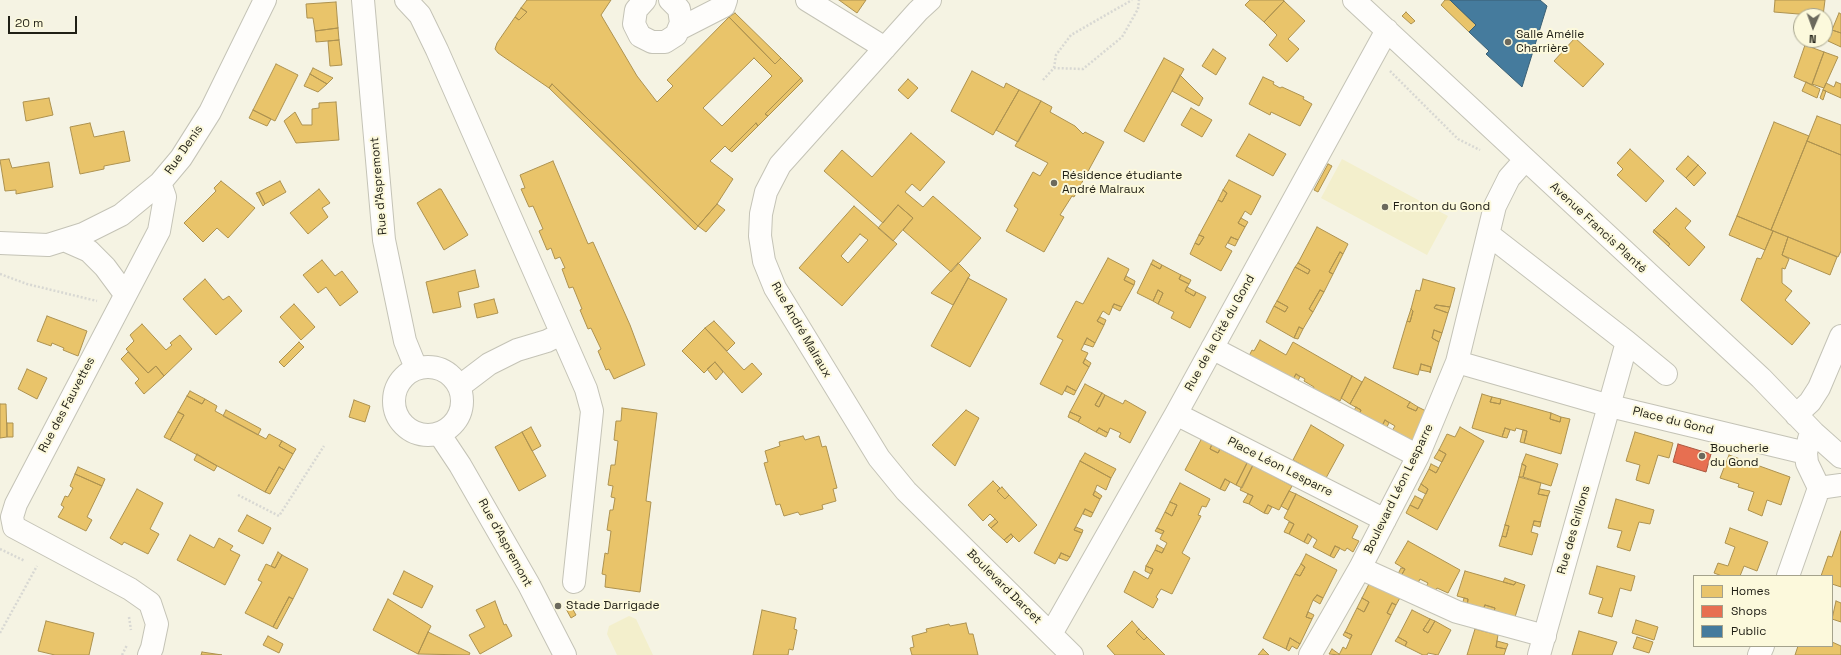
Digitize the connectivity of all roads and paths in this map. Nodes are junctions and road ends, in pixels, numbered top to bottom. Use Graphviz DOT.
graph roads {
  1 [pos="265,0"];
  2 [pos="363,0"];
  3 [pos="406,0"];
  4 [pos="646,0"];
  5 [pos="670,0"];
  6 [pos="726,0"];
  7 [pos="807,0"];
  8 [pos="930,0"];
  9 [pos="1132,0"];
  10 [pos="1139,0"];
  11 [pos="1354,0"];
  12 [pos="679,28"];
  13 [pos="1387,30"];
  14 [pos="885,48"];
  15 [pos="1054,68"];
  16 [pos="1043,80"];
  17 [pos="1525,160"];
  18 [pos="160,183"];
  19 [pos="1488,234"];
  20 [pos="64,240"];
  21 [pos="0,243"];
  22 [pos="0,274"];
  23 [pos="122,300"];
  24 [pos="561,334"];
  25 [pos="1841,336"];
  26 [pos="1627,342"];
  27 [pos="1212,348"];
  28 [pos="1457,362"];
  29 [pos="416,368"];
  30 [pos="1666,374"];
  31 [pos="460,386"];
  32 [pos="1610,406"];
  33 [pos="1176,414"];
  34 [pos="1796,415"];
  35 [pos="1814,433"];
  36 [pos="440,435"];
  37 [pos="324,446"];
  38 [pos="1806,453"];
  39 [pos="1418,456"];
  40 [pos="1841,457"];
  41 [pos="1841,485"];
  42 [pos="1819,488"];
  43 [pos="238,495"];
  44 [pos="6,515"];
  45 [pos="936,520"];
  46 [pos="1385,520"];
  47 [pos="0,549"];
  48 [pos="37,566"];
  49 [pos="1360,568"];
  50 [pos="44,570"];
  51 [pos="1788,575"];
  52 [pos="574,582"];
  53 [pos="128,614"];
  54 [pos="0,633"];
  55 [pos="132,634"];
  56 [pos="1051,634"];
  57 [pos="129,641"];
  58 [pos="1542,645"];
  59 [pos="122,655"];
  60 [pos="149,655"];
  61 [pos="565,655"];
  62 [pos="1072,655"];
  63 [pos="1310,655"];
  1 -- 18 [label="street, Rue Denis"];
  2 -- 29 [label="street, Rue d'Aspremont"];
  3 -- 24 [label="street"];
  4 -- 12 [label="street"];
  5 -- 12 [label="street"];
  6 -- 12 [label="street"];
  7 -- 14 [label="street"];
  8 -- 14 [label="street, Rue André Malraux"];
  9 -- 15 [label="path"];
  10 -- 15 [label="path"];
  11 -- 13 [label="street, Avenue Francis Planté"];
  13 -- 17 [label="street, Avenue Francis Planté"];
  13 -- 27 [label="street, Rue de la Cité du Gond"];
  14 -- 45 [label="street, Rue André Malraux"];
  15 -- 16 [label="path"];
  17 -- 19 [label="street, Boulevard Léon Lesparre"];
  17 -- 34 [label="street, Avenue Francis Planté"];
  18 -- 20 [label="street, Rue Denis"];
  18 -- 23 [label="street, Rue des Fauvettes"];
  19 -- 26 [label="street"];
  19 -- 28 [label="street, Boulevard Léon Lesparre"];
  20 -- 21 [label="street, Rue Denis"];
  20 -- 23 [label="street"];
  22 -- 23 [label="path"];
  23 -- 44 [label="street, Rue des Fauvettes"];
  24 -- 31 [label="street"];
  24 -- 52 [label="street"];
  25 -- 34 [label="street"];
  26 -- 30 [label="street"];
  26 -- 32 [label="street"];
  27 -- 33 [label="street, Rue de la Cité du Gond"];
  27 -- 39 [label="street"];
  28 -- 32 [label="street, Place du Gond"];
  28 -- 39 [label="street, Boulevard Léon Lesparre"];
  29 -- 31 [label="street"];
  29 -- 36 [label="street"];
  31 -- 36 [label="street"];
  32 -- 38 [label="street, Place du Gond"];
  32 -- 58 [label="street, Rue des Grillons"];
  33 -- 46 [label="street, Place Léon Lesparre"];
  33 -- 56 [label="street, Rue de la Cité du Gond"];
  34 -- 35 [label="street, Avenue Francis Planté"];
  35 -- 38 [label="street"];
  35 -- 40 [label="street, Avenue Francis Planté"];
  36 -- 61 [label="street, Rue d'Aspremont"];
  37 -- 43 [label="path"];
  38 -- 42 [label="street"];
  39 -- 46 [label="street, Boulevard Léon Lesparre"];
  41 -- 42 [label="street"];
  42 -- 51 [label="street"];
  44 -- 60 [label="street, Rue des Fauvettes"];
  45 -- 56 [label="street, Boulevard Darcet"];
  46 -- 49 [label="street, Boulevard Léon Lesparre"];
  47 -- 48 [label="path"];
  48 -- 50 [label="path"];
  48 -- 54 [label="path"];
  49 -- 58 [label="street"];
  49 -- 63 [label="street, Boulevard Léon Lesparre"];
  53 -- 55 [label="path"];
  56 -- 62 [label="street, Boulevard Darcet"];
  57 -- 59 [label="path"];
}
